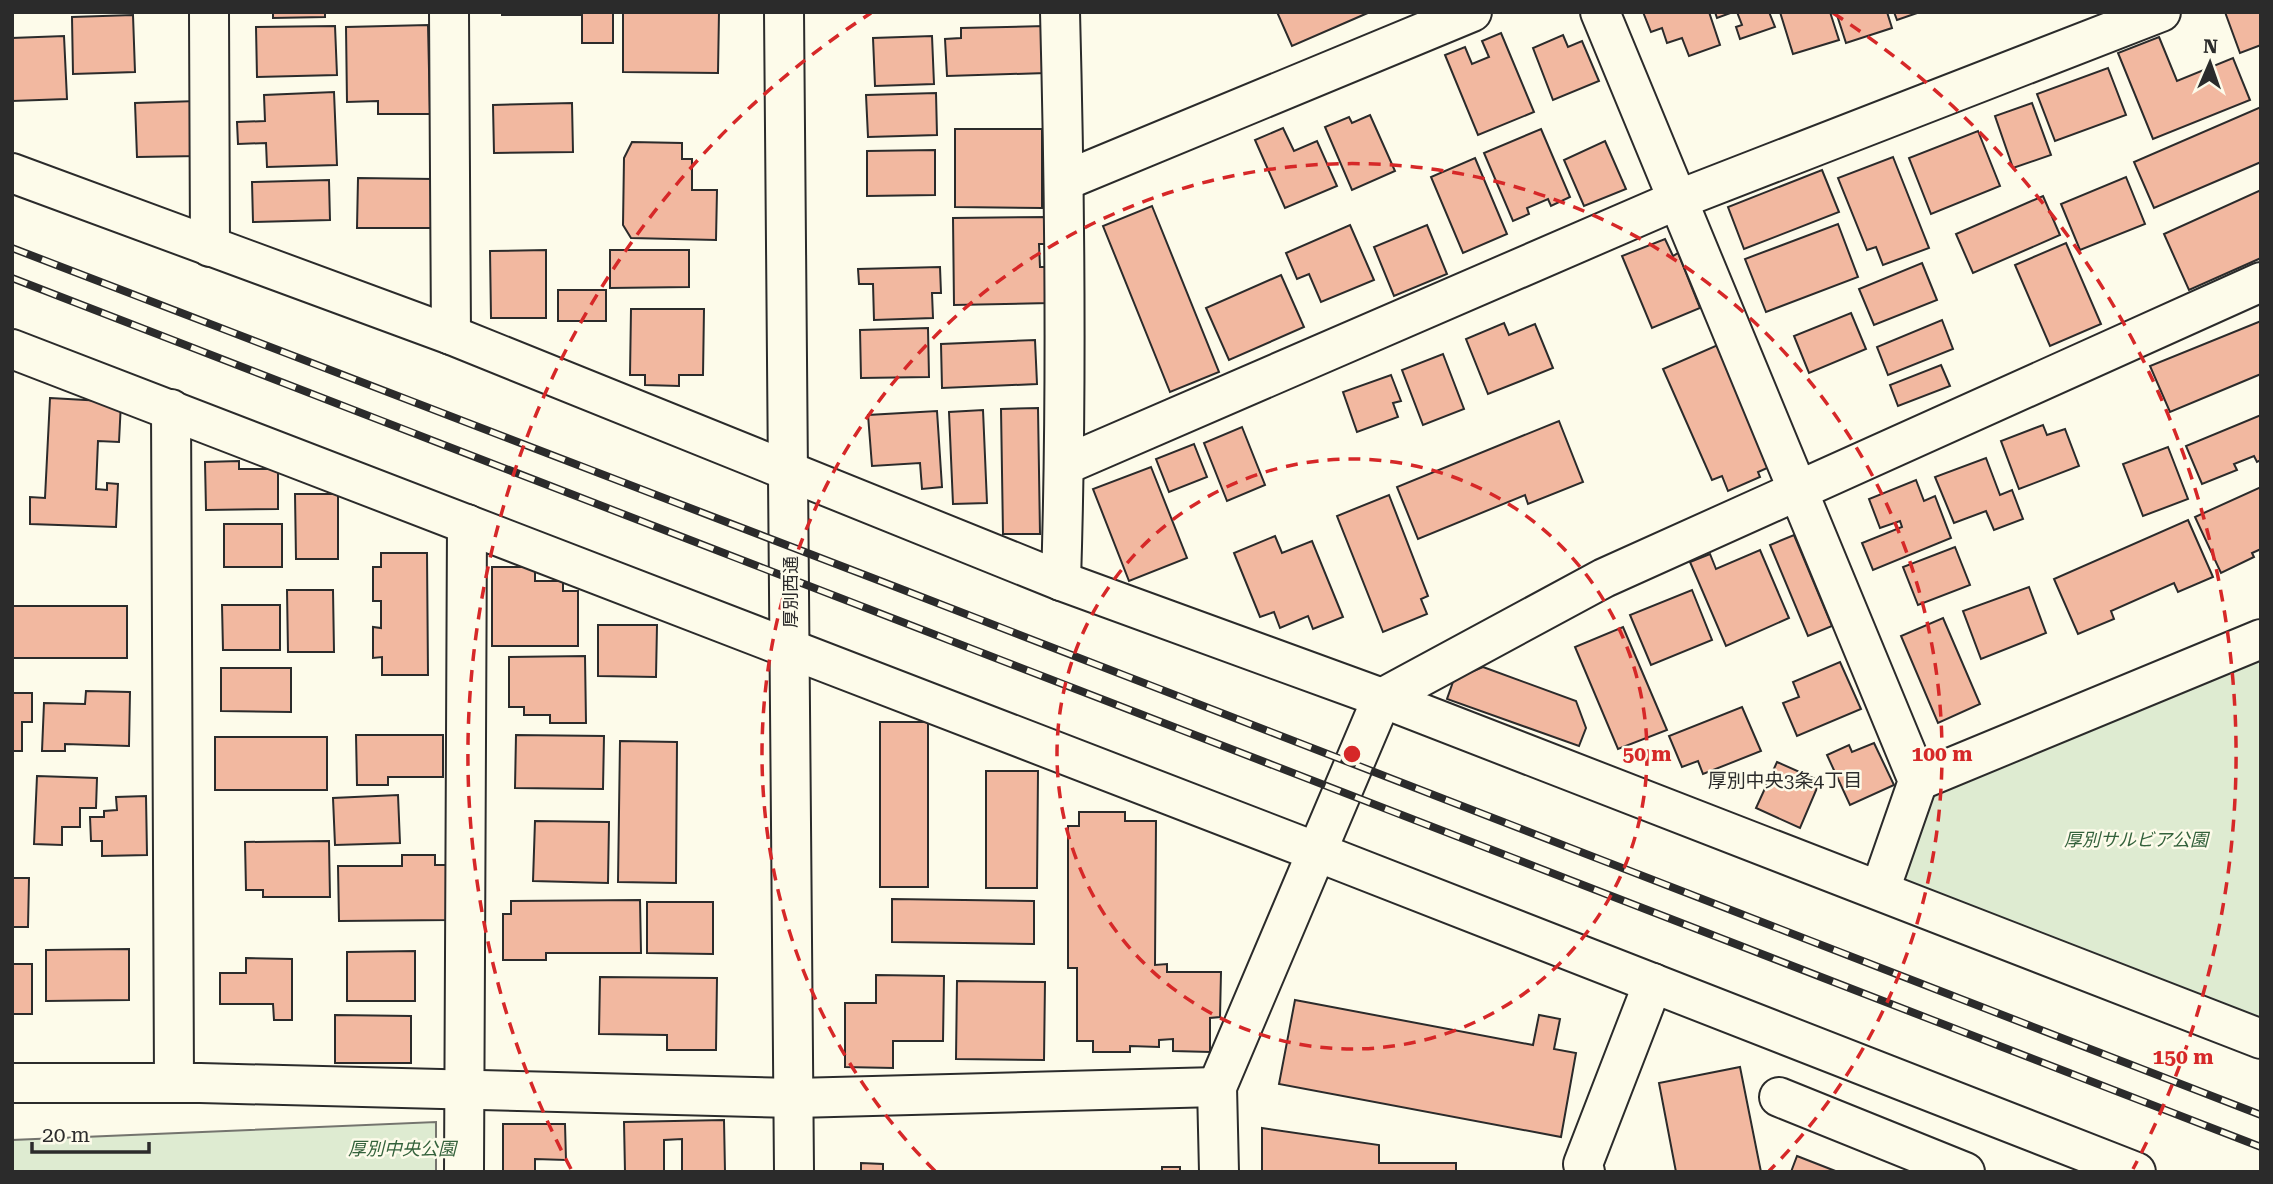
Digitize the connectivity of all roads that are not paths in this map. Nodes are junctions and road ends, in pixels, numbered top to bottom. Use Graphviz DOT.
graph roads {
  1 [pos="209,12"];
  2 [pos="449,12"];
  3 [pos="784,12"];
  4 [pos="1059,12"];
  5 [pos="1472,12"];
  6 [pos="1600,12"];
  7 [pos="2161,12"];
  8 [pos="12,173"];
  9 [pos="1064,181"];
  10 [pos="1677,200"];
  11 [pos="210,247"];
  12 [pos="2261,282"];
  13 [pos="451,335"];
  14 [pos="12,349"];
  15 [pos="171,409"];
  16 [pos="1065,465"];
  17 [pos="789,471"];
  18 [pos="1800,491"];
  19 [pos="467,524"];
  20 [pos="1061,581"];
  21 [pos="2261,639"];
  22 [pos="790,649"];
  23 [pos="1382,698"];
  24 [pos="1918,781"];
  25 [pos="1317,852"];
  26 [pos="1880,890"];
  27 [pos="1653,983"];
  28 [pos="2261,1039"];
  29 [pos="174,1082"];
  30 [pos="12,1083"];
  31 [pos="1217,1087"];
  32 [pos="464,1091"];
  33 [pos="1779,1097"];
  34 [pos="795,1098"];
  35 [pos="2064,1159"];
  36 [pos="464,1172"];
  37 [pos="794,1172"];
  38 [pos="1219,1172"];
  39 [pos="1585,1172"];
  40 [pos="1965,1172"];
  41 [pos="2136,1172"];
  1 -- 11 [label="street"];
  2 -- 13 [label="street"];
  3 -- 17 [label="street, 厚別西通"];
  4 -- 9 [label="street"];
  5 -- 9 [label="street"];
  6 -- 10 [label="street"];
  7 -- 10 [label="street"];
  8 -- 11 [label="street"];
  9 -- 16 [label="street"];
  10 -- 16 [label="street"];
  10 -- 18 [label="street"];
  11 -- 13 [label="street"];
  12 -- 18 [label="street"];
  13 -- 17 [label="street"];
  14 -- 15 [label="street"];
  15 -- 19 [label="street"];
  15 -- 29 [label="street"];
  16 -- 20 [label="street"];
  17 -- 20 [label="street"];
  17 -- 22 [label="street, 厚別西通"];
  18 -- 23 [label="street"];
  18 -- 24 [label="street"];
  19 -- 22 [label="street"];
  19 -- 32 [label="street"];
  20 -- 23 [label="street"];
  21 -- 24 [label="street"];
  22 -- 25 [label="street"];
  22 -- 34 [label="street, 厚別西通"];
  23 -- 25 [label="street"];
  23 -- 26 [label="street"];
  24 -- 26 [label="street"];
  25 -- 27 [label="street"];
  25 -- 31 [label="street"];
  26 -- 28 [label="street"];
  27 -- 35 [label="street"];
  27 -- 39 [label="street"];
  29 -- 30 [label="street"];
  29 -- 32 [label="street"];
  31 -- 34 [label="street"];
  31 -- 38 [label="street"];
  32 -- 34 [label="street"];
  32 -- 36 [label="street"];
  33 -- 40 [label="street"];
  34 -- 37 [label="street, 厚別西通"];
  35 -- 41 [label="street"];
}
